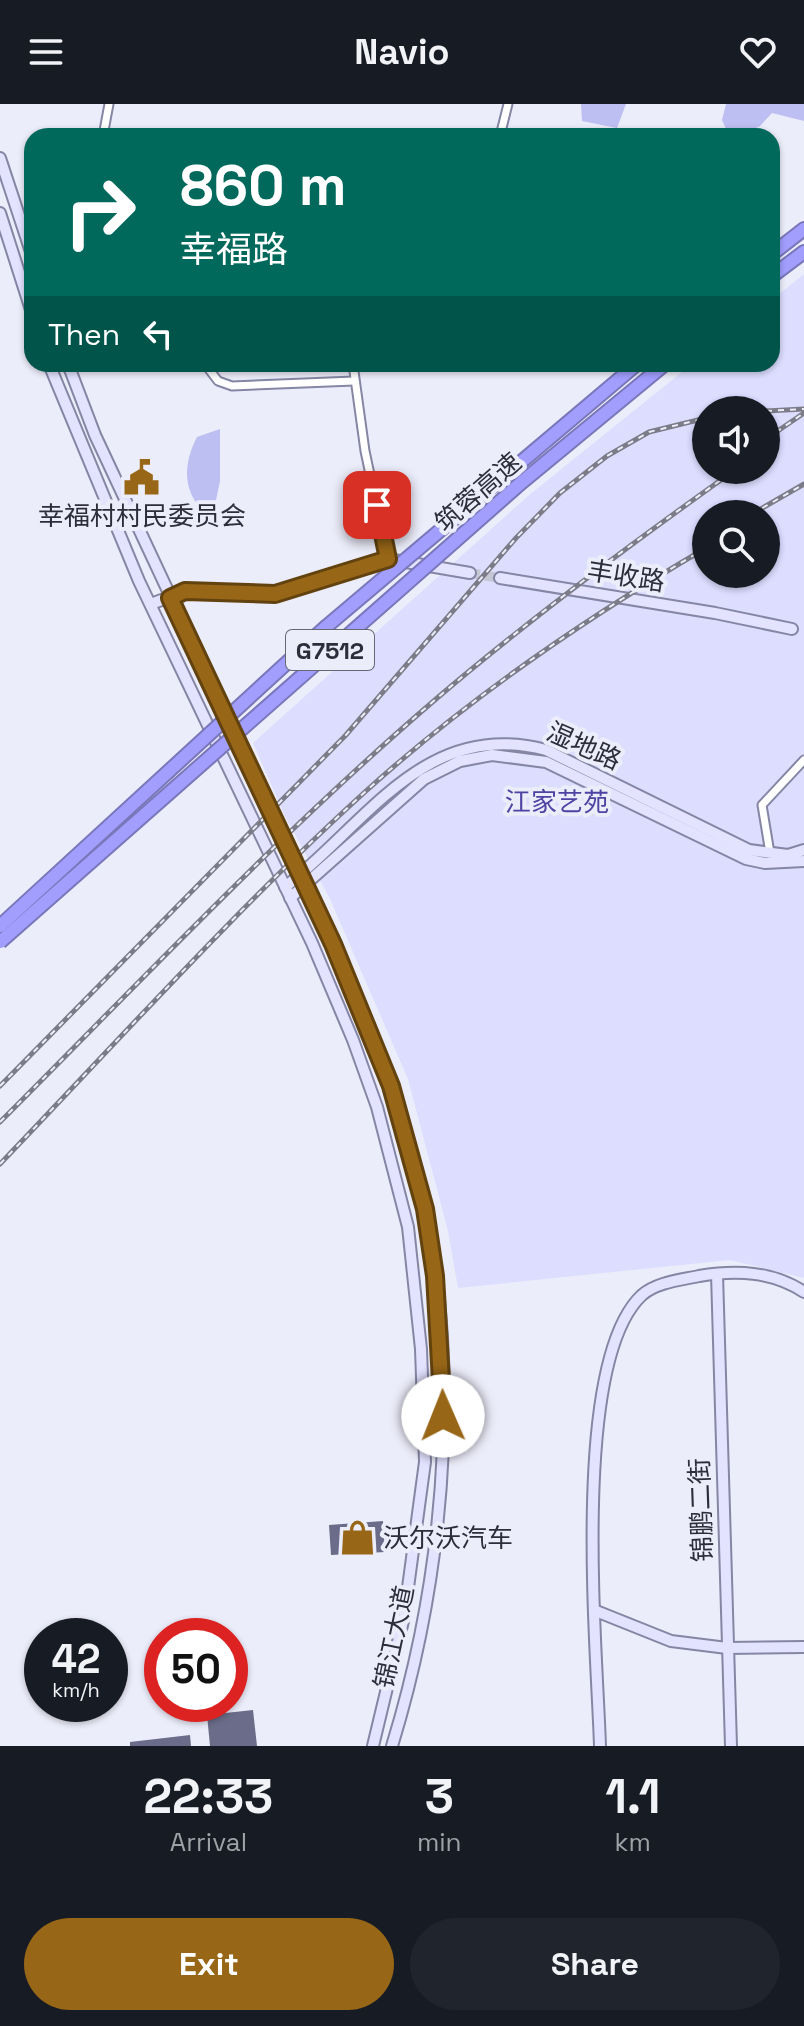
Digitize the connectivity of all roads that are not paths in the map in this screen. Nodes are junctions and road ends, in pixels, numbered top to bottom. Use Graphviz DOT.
graph roads {
  1 [pos="109,104"];
  2 [pos="508,104"];
  3 [pos="104,128"];
  4 [pos="502,128"];
  5 [pos="0,158"];
  6 [pos="0,213"];
  7 [pos="804,229"];
  8 [pos="24,231"];
  9 [pos="780,248"];
  10 [pos="804,252"];
  11 [pos="780,270"];
  12 [pos="24,288"];
  13 [pos="52,372"];
  14 [pos="71,372"];
  15 [pos="211,372"];
  16 [pos="353,372"];
  17 [pos="628,372"];
  18 [pos="655,372"];
  19 [pos="354,381"];
  20 [pos="388,559"];
  21 [pos="470,573"];
  22 [pos="500,578"];
  23 [pos="170,598"];
  24 [pos="151,604"];
  25 [pos="792,629"];
  26 [pos="804,760"];
  27 [pos="804,850"];
  28 [pos="770,856"];
  29 [pos="804,861"];
  30 [pos="302,880"];
  31 [pos="287,892"];
  32 [pos="0,926"];
  33 [pos="0,942"];
  34 [pos="717,1274"];
  35 [pos="804,1292"];
  36 [pos="596,1611"];
  37 [pos="804,1647"];
  38 [pos="727,1648"];
  39 [pos="373,1746"];
  40 [pos="392,1746"];
  41 [pos="600,1746"];
  42 [pos="731,1746"];
  1 -- 3 [label="street"];
  2 -- 4 [label="street"];
  5 -- 8 [label="main road"];
  6 -- 12 [label="main road"];
  7 -- 9 [label="highway"];
  10 -- 11 [label="highway"];
  13 -- 24 [label="main road, 锦江大道"];
  14 -- 23 [label="main road, 锦江大道"];
  15 -- 19 [label="street"];
  16 -- 19 [label="street"];
  17 -- 32 [label="highway, 筑蓉高速 / G7512, bridge"];
  18 -- 33 [label="highway, 筑蓉高速 / G7512, bridge"];
  19 -- 20 [label="street"];
  20 -- 21 [label="main road"];
  20 -- 23 [label="main road"];
  22 -- 25 [label="main road, 丰收路"];
  23 -- 24 [label="main road"];
  23 -- 30 [label="main road, 锦江大道"];
  24 -- 31 [label="main road, 锦江大道"];
  26 -- 28 [label="street"];
  27 -- 28 [label="main road, 湿地路"];
  28 -- 29 [label="main road, 湿地路"];
  28 -- 30 [label="main road, 湿地路"];
  30 -- 31 [label="main road, 湿地路"];
  30 -- 40 [label="main road, 锦江大道"];
  31 -- 39 [label="main road, 锦江大道"];
  34 -- 35 [label="main road"];
  34 -- 36 [label="main road"];
  34 -- 38 [label="main road, 锦鹏二街"];
  36 -- 38 [label="main road"];
  36 -- 41 [label="main road"];
  37 -- 38 [label="main road"];
  38 -- 42 [label="main road, 锦鹏二街"];
}
